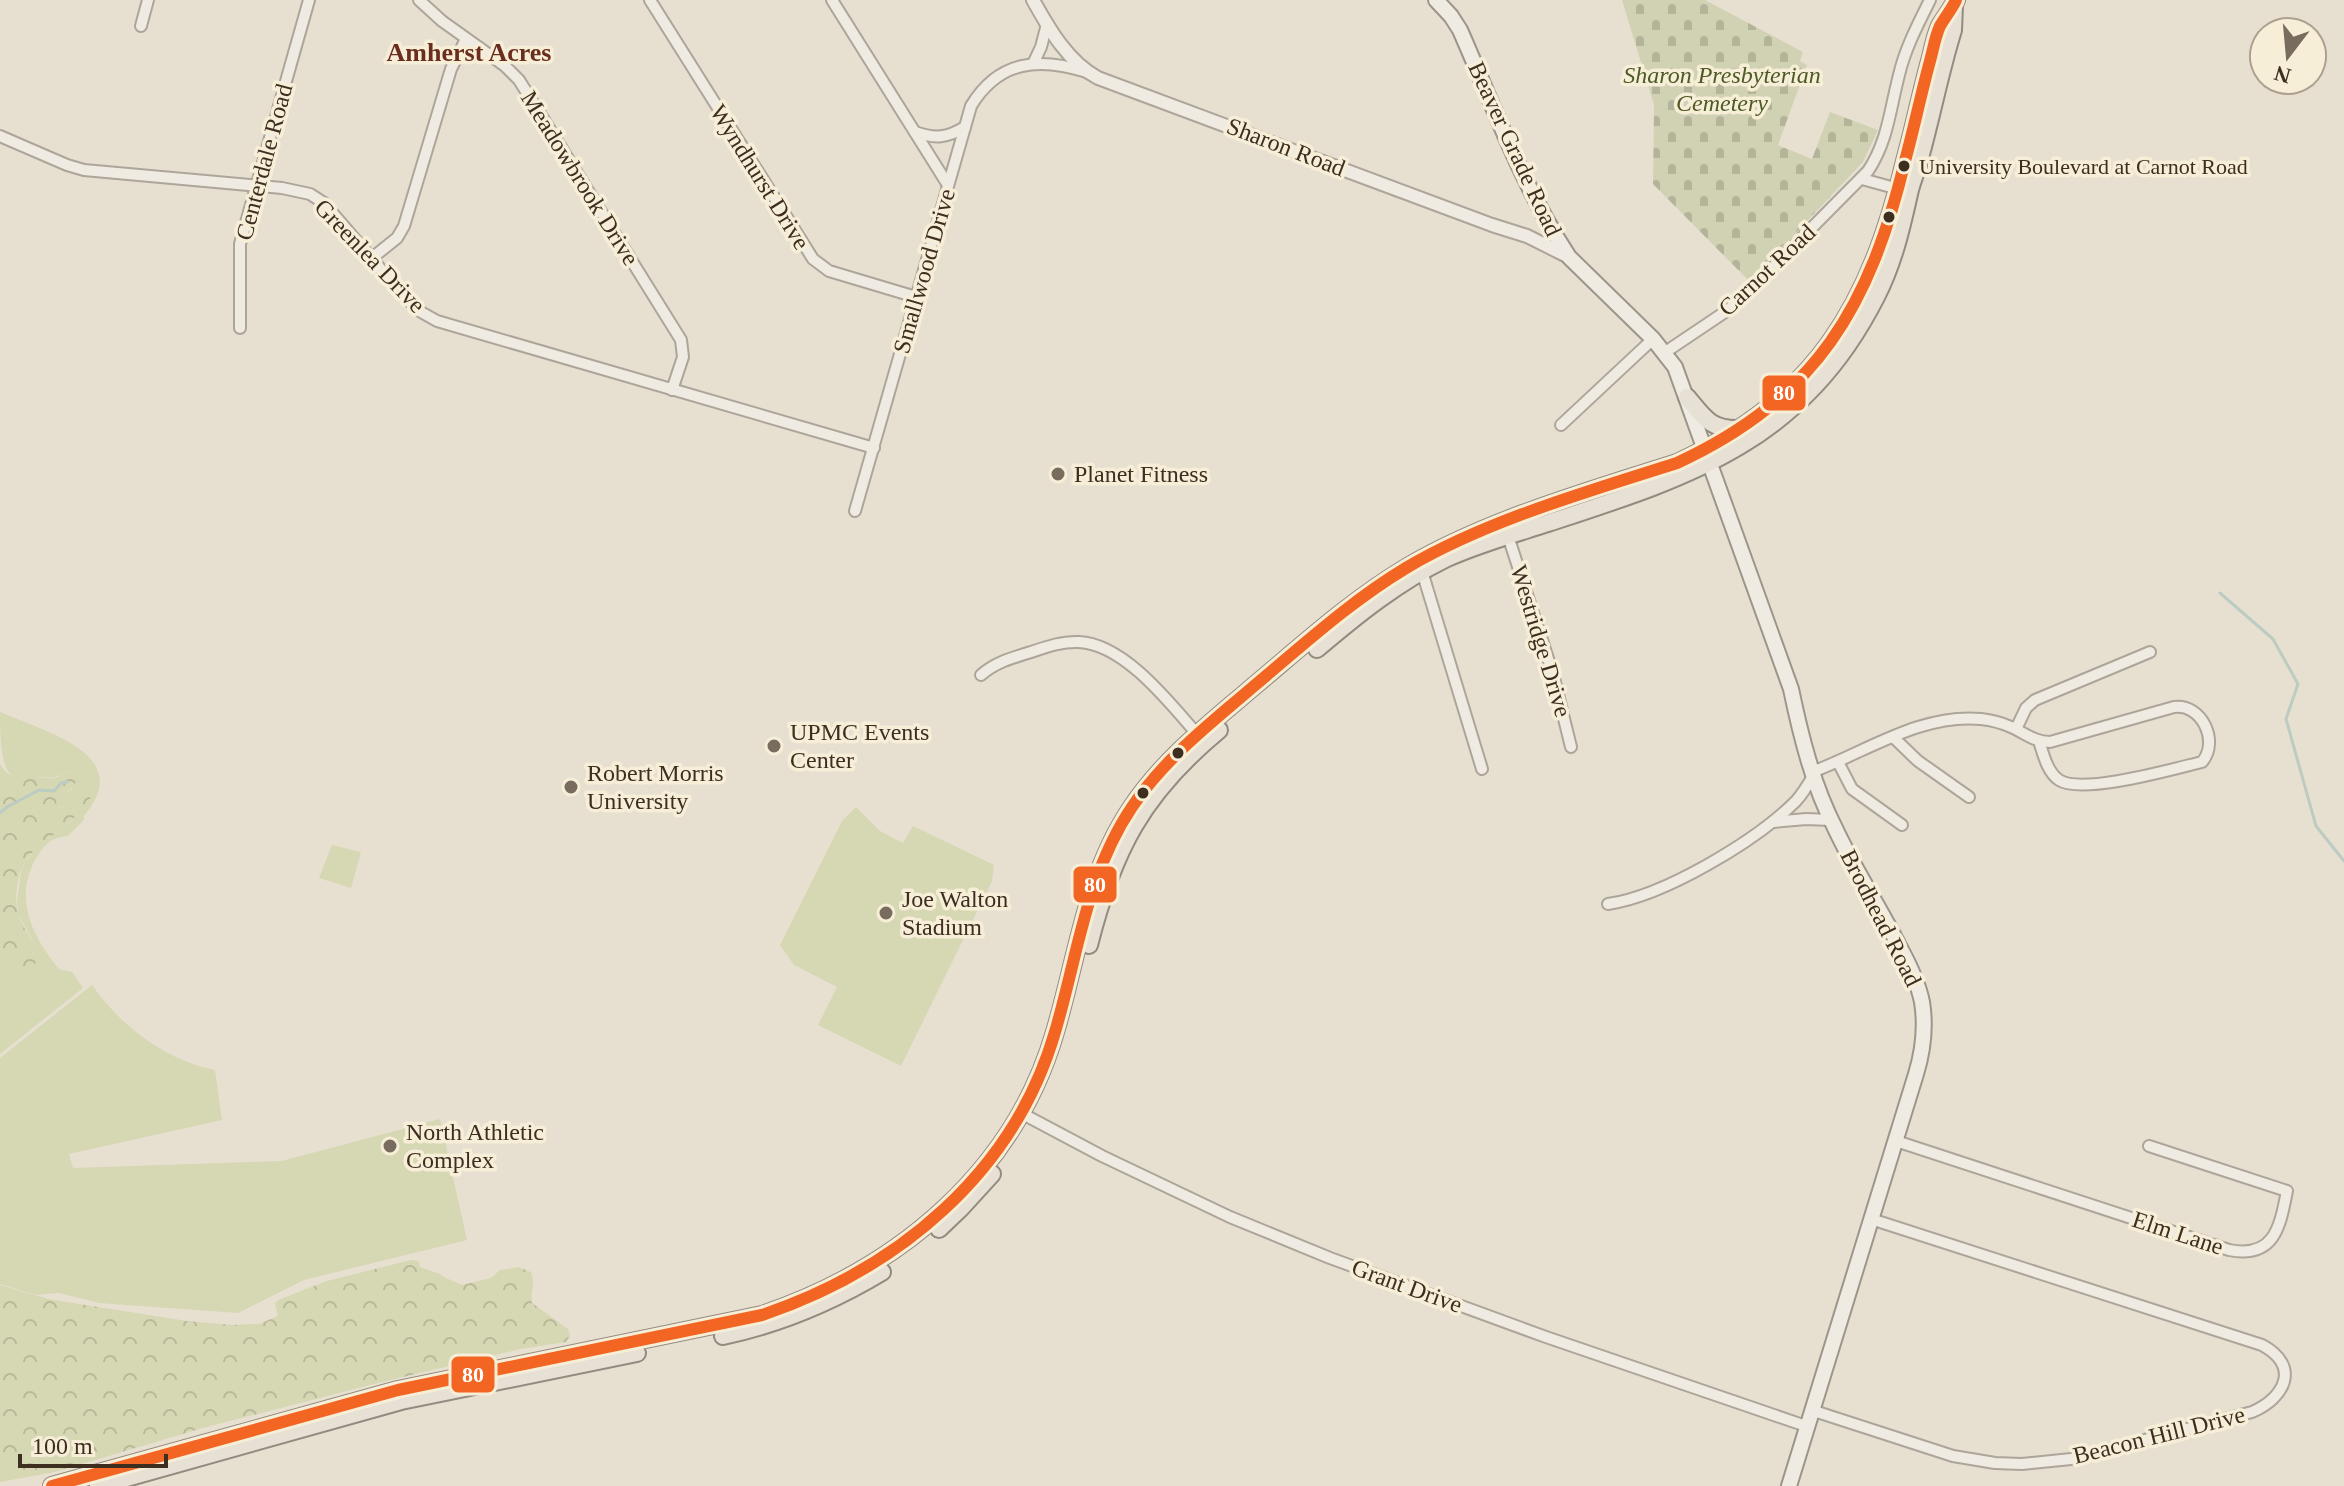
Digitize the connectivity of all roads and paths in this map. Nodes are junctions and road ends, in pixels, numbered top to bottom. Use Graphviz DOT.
graph roads {
  1 [pos="148,0"];
  2 [pos="309,0"];
  3 [pos="419,0"];
  4 [pos="650,0"];
  5 [pos="832,0"];
  6 [pos="1033,0"];
  7 [pos="1436,0"];
  8 [pos="1930,0"];
  9 [pos="1955,2"];
  10 [pos="1047,24"];
  11 [pos="141,26"];
  12 [pos="466,39"];
  13 [pos="1033,64"];
  14 [pos="1089,73"];
  15 [pos="965,127"];
  16 [pos="915,132"];
  17 [pos="0,136"];
  18 [pos="1862,179"];
  19 [pos="948,185"];
  20 [pos="255,186"];
  21 [pos="1904,191"];
  22 [pos="1569,257"];
  23 [pos="372,258"];
  24 [pos="916,297"];
  25 [pos="240,328"];
  26 [pos="1653,339"];
  27 [pos="1664,353"];
  28 [pos="672,390"];
  29 [pos="1687,397"];
  30 [pos="1561,425"];
  31 [pos="1739,429"];
  32 [pos="874,448"];
  33 [pos="1707,457"];
  34 [pos="855,511"];
  35 [pos="1508,536"];
  36 [pos="1421,566"];
  37 [pos="2150,652"];
  38 [pos="981,675"];
  39 [pos="2016,729"];
  40 [pos="1197,734"];
  41 [pos="1893,737"];
  42 [pos="2039,741"];
  43 [pos="1571,747"];
  44 [pos="1838,762"];
  45 [pos="1482,769"];
  46 [pos="1813,774"];
  47 [pos="1969,797"];
  48 [pos="1831,820"];
  49 [pos="1771,822"];
  50 [pos="1902,825"];
  51 [pos="1608,904"];
  52 [pos="1025,1116"];
  53 [pos="1896,1141"];
  54 [pos="2149,1146"];
  55 [pos="1871,1219"];
  56 [pos="1811,1410"];
  57 [pos="1806,1426"];
  58 [pos="52,1486"];
  59 [pos="98,1486"];
  60 [pos="1789,1486"];
  1 -- 11 [label="street"];
  2 -- 20 [label="street, Centerdale Road"];
  3 -- 12 [label="street, Meadowbrook Drive"];
  4 -- 24 [label="street, Wyndhurst Drive"];
  5 -- 16 [label="street"];
  6 -- 10 [label="street, Sharon Road"];
  7 -- 22 [label="main road, Beaver Grade Road"];
  8 -- 18 [label="street, Carnot Road"];
  9 -- 21 [label="main road"];
  10 -- 13 [label="street"];
  10 -- 14 [label="street, Sharon Road"];
  12 -- 23 [label="street"];
  12 -- 28 [label="street, Meadowbrook Drive"];
  13 -- 14 [label="street, Smallwood Drive"];
  13 -- 15 [label="street, Smallwood Drive"];
  14 -- 22 [label="street, Sharon Road"];
  15 -- 16 [label="street"];
  15 -- 19 [label="street, Smallwood Drive"];
  16 -- 19 [label="street"];
  17 -- 20 [label="street, Greenlea Drive"];
  18 -- 21 [label="street"];
  18 -- 27 [label="street, Carnot Road"];
  19 -- 24 [label="street, Smallwood Drive"];
  20 -- 23 [label="street, Greenlea Drive"];
  20 -- 25 [label="street, Centerdale Road"];
  21 -- 31 [label="main road"];
  21 -- 33 [label="main road"];
  22 -- 26 [label="main road, Beaver Grade Road"];
  23 -- 28 [label="street, Greenlea Drive"];
  24 -- 32 [label="street, Smallwood Drive"];
  26 -- 27 [label="main road, Beaver Grade Road"];
  26 -- 30 [label="street"];
  27 -- 29 [label="main road, Beaver Grade Road"];
  28 -- 32 [label="street, Greenlea Drive"];
  29 -- 31 [label="main road"];
  29 -- 33 [label="main road, Beaver Grade Road"];
  31 -- 33 [label="main road"];
  32 -- 34 [label="street, Smallwood Drive"];
  33 -- 35 [label="main road"];
  33 -- 36 [label="main road"];
  33 -- 46 [label="main road, Brodhead Road"];
  35 -- 36 [label="main road"];
  35 -- 43 [label="street, Westridge Drive"];
  36 -- 40 [label="main road"];
  36 -- 45 [label="street"];
  36 -- 52 [label="main road"];
  37 -- 39 [label="street"];
  38 -- 40 [label="street"];
  39 -- 41 [label="street"];
  39 -- 42 [label="street"];
  40 -- 52 [label="main road"];
  41 -- 44 [label="street"];
  41 -- 47 [label="street"];
  42 -- 42 [label="street"];
  44 -- 46 [label="street"];
  44 -- 50 [label="street"];
  46 -- 48 [label="main road, Brodhead Road"];
  46 -- 49 [label="street"];
  48 -- 49 [label="street"];
  48 -- 53 [label="main road, Brodhead Road"];
  49 -- 51 [label="street"];
  52 -- 57 [label="street, Grant Drive"];
  52 -- 58 [label="main road"];
  52 -- 59 [label="main road"];
  53 -- 54 [label="street, Elm Lane"];
  53 -- 55 [label="main road, Brodhead Road"];
  55 -- 56 [label="main road, Brodhead Road"];
  55 -- 56 [label="street, Beacon Hill Drive"];
  56 -- 57 [label="main road, Brodhead Road"];
  57 -- 60 [label="main road, Brodhead Road"];
}
